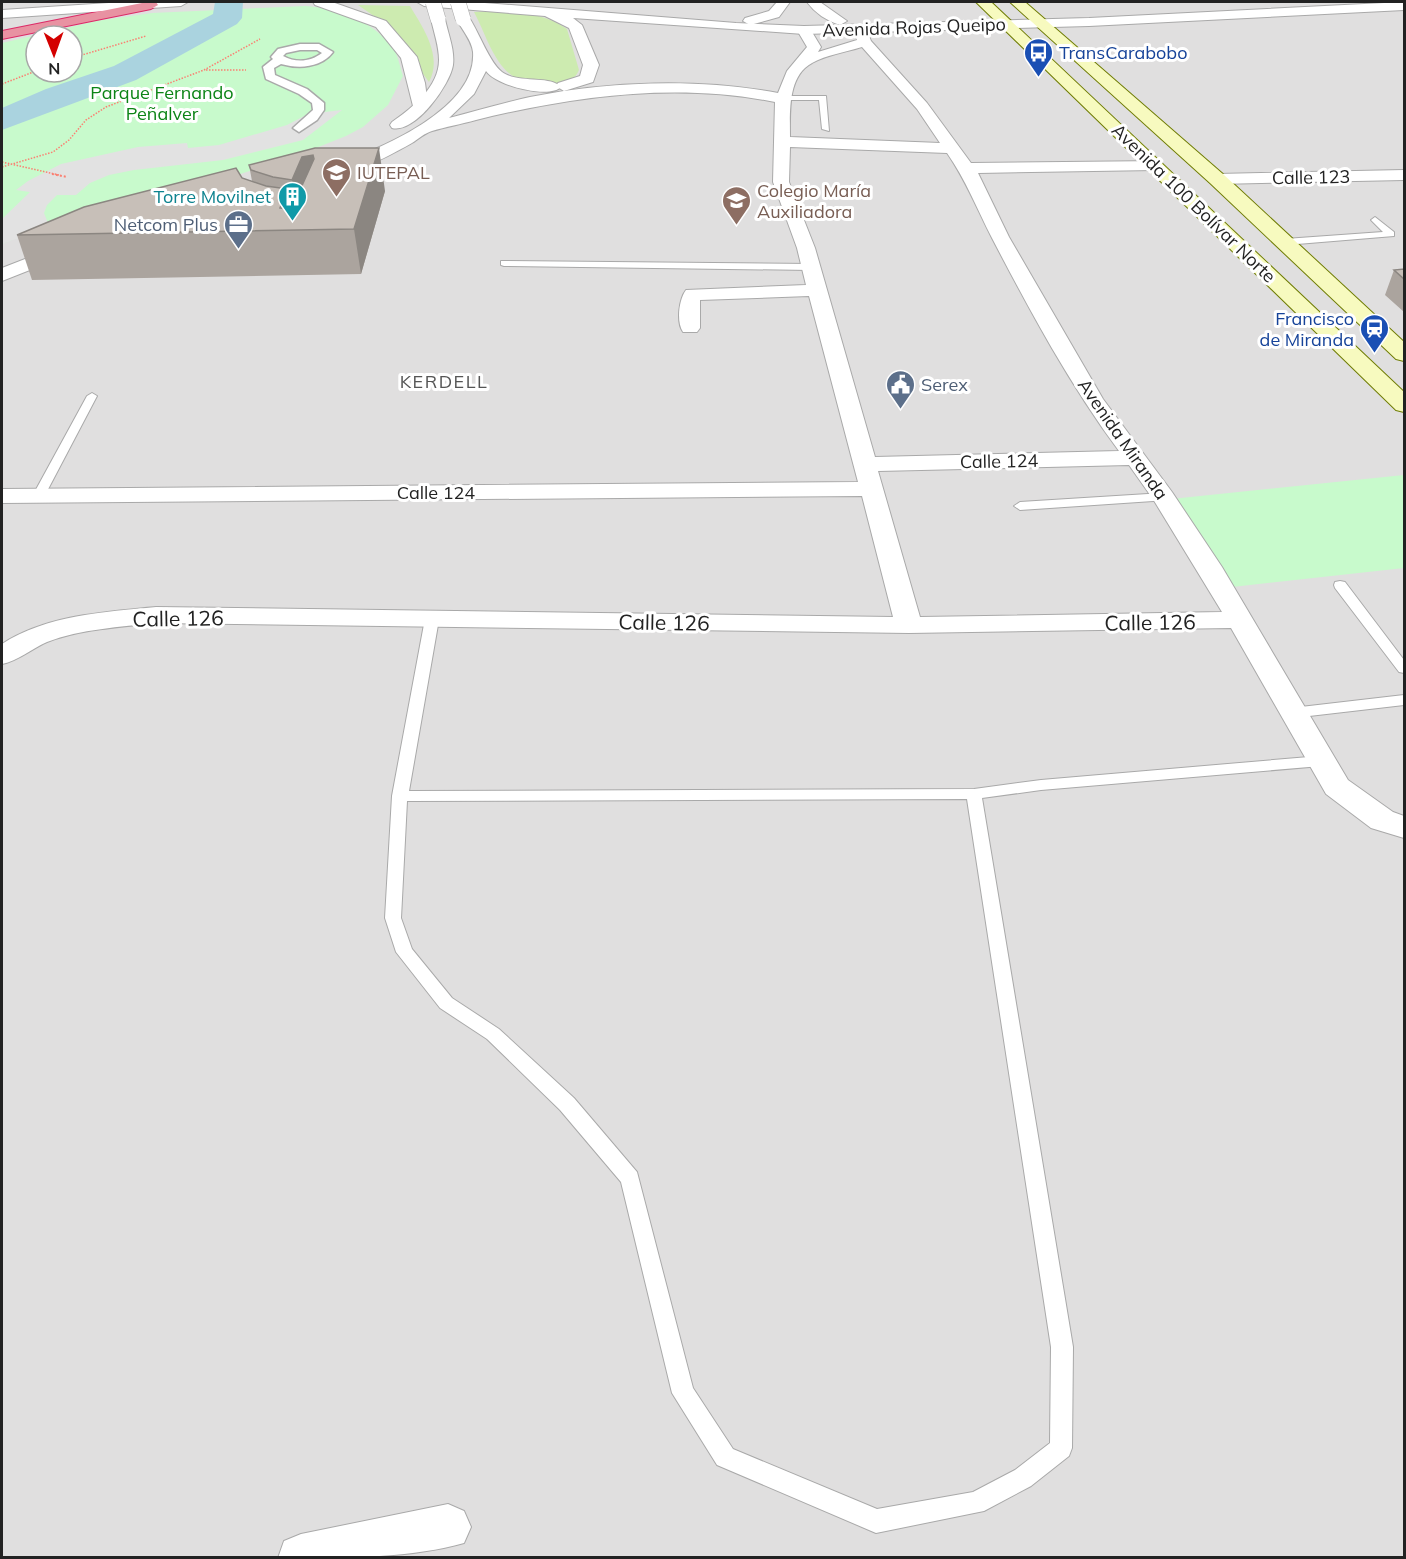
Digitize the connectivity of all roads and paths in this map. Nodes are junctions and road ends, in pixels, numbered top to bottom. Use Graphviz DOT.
graph roads {
  1 [pos="83,2"];
  2 [pos="181,2"];
  3 [pos="320,2"];
  4 [pos="424,2"];
  5 [pos="433,2"];
  6 [pos="458,2"];
  7 [pos="784,2"];
  8 [pos="813,2"];
  9 [pos="983,2"];
  10 [pos="1017,2"];
  11 [pos="1338,2"];
  12 [pos="151,5"];
  13 [pos="537,6"];
  14 [pos="1404,6"];
  15 [pos="2,8"];
  16 [pos="2,14"];
  17 [pos="1036,19"];
  18 [pos="1002,20"];
  19 [pos="750,21"];
  20 [pos="804,30"];
  21 [pos="855,30"];
  22 [pos="2,35"];
  23 [pos="269,35"];
  24 [pos="146,36"];
  25 [pos="480,51"];
  26 [pos="84,54"];
  27 [pos="279,60"];
  28 [pos="204,69"];
  29 [pos="268,70"];
  30 [pos="736,75"];
  31 [pos="24,76"];
  32 [pos="786,80"];
  33 [pos="2,84"];
  34 [pos="564,86"];
  35 [pos="821,88"];
  36 [pos="650,89"];
  37 [pos="823,98"];
  38 [pos="420,106"];
  39 [pos="299,128"];
  40 [pos="422,129"];
  41 [pos="826,129"];
  42 [pos="782,142"];
  43 [pos="952,148"];
  44 [pos="333,155"];
  45 [pos="2,162"];
  46 [pos="9,164"];
  47 [pos="1155,165"];
  48 [pos="2,167"];
  49 [pos="967,168"];
  50 [pos="323,173"];
  51 [pos="1404,175"];
  52 [pos="67,177"];
  53 [pos="1217,179"];
  54 [pos="1375,220"];
  55 [pos="1285,242"];
  56 [pos="29,246"];
  57 [pos="504,263"];
  58 [pos="811,267"];
  59 [pos="2,275"];
  60 [pos="817,291"];
  61 [pos="690,328"];
  62 [pos="1404,354"];
  63 [pos="92,396"];
  64 [pos="1404,405"];
  65 [pos="1134,458"];
  66 [pos="864,464"];
  67 [pos="870,489"];
  68 [pos="39,495"];
  69 [pos="2,496"];
  70 [pos="1164,497"];
  71 [pos="1020,506"];
  72 [pos="1340,585"];
  73 [pos="432,619"];
  74 [pos="1239,620"];
  75 [pos="909,625"];
  76 [pos="2,656"];
  77 [pos="1404,669"];
  78 [pos="1404,700"];
  79 [pos="1292,713"];
  80 [pos="1321,761"];
  81 [pos="974,794"];
  82 [pos="400,796"];
  83 [pos="1404,827"];
  84 [pos="448,1527"];
  85 [pos="301,1557"];
  1 -- 15 [label="street"];
  2 -- 12 [label="street"];
  3 -- 38 [label="street"];
  4 -- 13 [label="street, Avenida Rojas Queipo"];
  5 -- 38 [label="street, bridge"];
  6 -- 25 [label="street, bridge"];
  7 -- 19 [label="street"];
  8 -- 21 [label="street, Avenida Miranda"];
  9 -- 18 [label="main road, Avenida 100 Bolívar Norte"];
  10 -- 17 [label="main road, Avenida 100 Bolívar Norte"];
  11 -- 17 [label="street, Avenida Rojas Queipo"];
  12 -- 16 [label="street"];
  12 -- 22 [label="highway"];
  13 -- 19 [label="street, Avenida Rojas Queipo"];
  13 -- 20 [label="street, Avenida Rojas Queipo"];
  13 -- 34 [label="street"];
  14 -- 17 [label="street, Avenida Rojas Queipo"];
  17 -- 18 [label="street, Avenida Rojas Queipo"];
  17 -- 53 [label="main road, Avenida 100 Bolívar Norte"];
  18 -- 21 [label="street, Avenida Rojas Queipo"];
  18 -- 21 [label="street, Avenida Rojas Queipo"];
  18 -- 47 [label="main road, Avenida 100 Bolívar Norte"];
  19 -- 21 [label="street, Avenida Rojas Queipo"];
  20 -- 21 [label="street, Avenida Rojas Queipo"];
  20 -- 32 [label="street"];
  21 -- 32 [label="street"];
  21 -- 43 [label="street, Avenida Miranda"];
  23 -- 28 [label="path"];
  24 -- 26 [label="path"];
  25 -- 34 [label="street"];
  25 -- 40 [label="street"];
  27 -- 29 [label="street"];
  28 -- 29 [label="path"];
  28 -- 46 [label="path"];
  29 -- 39 [label="street"];
  30 -- 34 [label="street"];
  31 -- 33 [label="path"];
  32 -- 36 [label="street"];
  32 -- 36 [label="street"];
  32 -- 37 [label="lane"];
  32 -- 42 [label="street"];
  35 -- 37 [label="lane"];
  36 -- 40 [label="street"];
  37 -- 41 [label="lane"];
  38 -- 44 [label="street"];
  40 -- 50 [label="street"];
  42 -- 43 [label="street"];
  42 -- 58 [label="street"];
  43 -- 49 [label="street, Avenida Miranda"];
  45 -- 46 [label="path"];
  46 -- 48 [label="path"];
  46 -- 52 [label="path"];
  47 -- 49 [label="street"];
  47 -- 64 [label="main road, Avenida 100 Bolívar Norte"];
  49 -- 65 [label="street, Avenida Miranda"];
  51 -- 53 [label="street, Calle 123"];
  53 -- 55 [label="main road, Avenida 100 Bolívar Norte"];
  54 -- 55 [label="lane"];
  55 -- 62 [label="main road, Avenida 100 Bolívar Norte"];
  56 -- 59 [label="street"];
  57 -- 58 [label="lane"];
  58 -- 60 [label="street"];
  60 -- 61 [label="street"];
  60 -- 66 [label="street"];
  63 -- 68 [label="lane"];
  65 -- 66 [label="street, Calle 124"];
  65 -- 70 [label="street, Avenida Miranda"];
  66 -- 67 [label="street"];
  67 -- 68 [label="street, Calle 124"];
  67 -- 75 [label="street"];
  68 -- 69 [label="street, Calle 124"];
  70 -- 71 [label="lane"];
  70 -- 74 [label="street, Avenida Miranda"];
  72 -- 77 [label="lane"];
  73 -- 75 [label="street, Calle 126"];
  73 -- 76 [label="street, Calle 126"];
  73 -- 82 [label="lane"];
  74 -- 75 [label="street, Calle 126"];
  74 -- 79 [label="street, Avenida Miranda"];
  78 -- 79 [label="lane"];
  79 -- 80 [label="street, Avenida Miranda"];
  80 -- 81 [label="lane"];
  80 -- 83 [label="street, Avenida Miranda"];
  81 -- 82 [label="lane"];
  81 -- 82 [label="lane"];
  84 -- 85 [label="street"];
}
